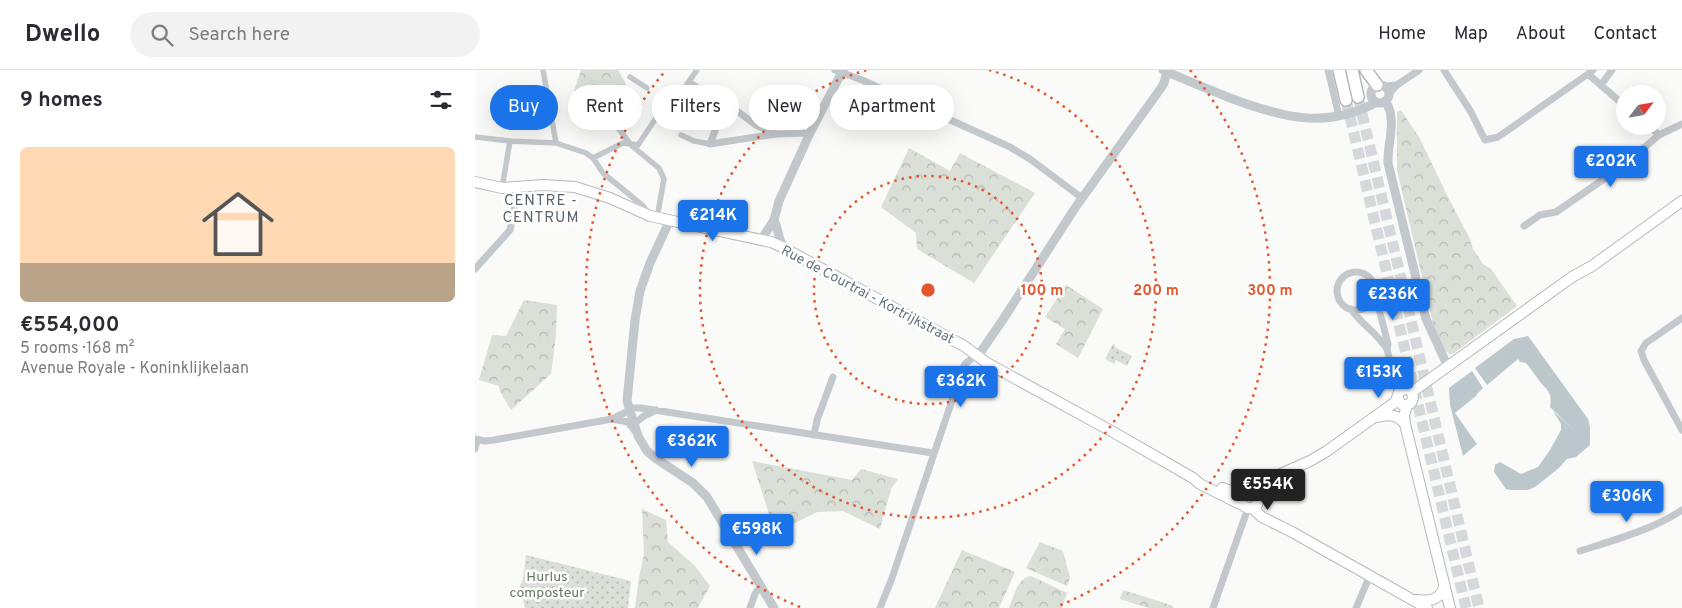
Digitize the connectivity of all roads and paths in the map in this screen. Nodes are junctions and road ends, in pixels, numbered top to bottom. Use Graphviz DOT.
graph roads {
  1 [pos="543,70"];
  2 [pos="697,70"];
  3 [pos="1328,70"];
  4 [pos="1339,70"];
  5 [pos="1352,70"];
  6 [pos="1366,70"];
  7 [pos="1419,70"];
  8 [pos="1444,70"];
  9 [pos="1612,70"];
  10 [pos="840,71"];
  11 [pos="1166,71"];
  12 [pos="1590,72"];
  13 [pos="630,77"];
  14 [pos="690,82"];
  15 [pos="695,85"];
  16 [pos="1601,85"];
  17 [pos="647,88"];
  18 [pos="1381,94"];
  19 [pos="1359,97"];
  20 [pos="1616,98"];
  21 [pos="1347,100"];
  22 [pos="739,112"];
  23 [pos="1339,116"];
  24 [pos="1682,124"];
  25 [pos="620,130"];
  26 [pos="713,130"];
  27 [pos="1666,132"];
  28 [pos="810,133"];
  29 [pos="776,134"];
  30 [pos="681,135"];
  31 [pos="1659,135"];
  32 [pos="475,137"];
  33 [pos="511,141"];
  34 [pos="556,143"];
  35 [pos="706,143"];
  36 [pos="631,145"];
  37 [pos="593,158"];
  38 [pos="475,182"];
  39 [pos="516,186"];
  40 [pos="502,188"];
  41 [pos="1082,198"];
  42 [pos="1682,201"];
  43 [pos="654,217"];
  44 [pos="670,220"];
  45 [pos="773,220"];
  46 [pos="1523,226"];
  47 [pos="766,241"];
  48 [pos="782,247"];
  49 [pos="475,269"];
  50 [pos="1374,297"];
  51 [pos="1351,309"];
  52 [pos="1682,318"];
  53 [pos="1385,334"];
  54 [pos="1376,336"];
  55 [pos="1387,349"];
  56 [pos="976,355"];
  57 [pos="1448,367"];
  58 [pos="833,376"];
  59 [pos="1404,396"];
  60 [pos="630,410"];
  61 [pos="656,410"];
  62 [pos="1376,417"];
  63 [pos="612,419"];
  64 [pos="635,424"];
  65 [pos="1405,424"];
  66 [pos="1682,430"];
  67 [pos="814,435"];
  68 [pos="639,436"];
  69 [pos="476,440"];
  70 [pos="475,449"];
  71 [pos="933,453"];
  72 [pos="1193,478"];
  73 [pos="1248,491"];
  74 [pos="1248,507"];
  75 [pos="1682,510"];
  76 [pos="1580,551"];
  77 [pos="1370,575"];
  78 [pos="761,585"];
  79 [pos="1444,588"];
  80 [pos="1414,600"];
  81 [pos="750,608"];
  82 [pos="774,608"];
  83 [pos="880,608"];
  84 [pos="1213,608"];
  85 [pos="1356,608"];
  86 [pos="1427,608"];
  87 [pos="1450,608"];
  1 -- 34 [label="street"];
  2 -- 14 [label="street"];
  3 -- 23 [label="street"];
  4 -- 21 [label="highway"];
  5 -- 19 [label="highway"];
  6 -- 18 [label="highway"];
  7 -- 18 [label="street"];
  8 -- 12 [label="street"];
  9 -- 16 [label="street"];
  10 -- 28 [label="street"];
  10 -- 41 [label="street"];
  11 -- 23 [label="street"];
  11 -- 41 [label="street"];
  12 -- 16 [label="street"];
  13 -- 17 [label="street"];
  14 -- 15 [label="street"];
  14 -- 36 [label="street"];
  16 -- 20 [label="street"];
  18 -- 23 [label="street"];
  18 -- 57 [label="street"];
  22 -- 29 [label="street"];
  24 -- 27 [label="street"];
  25 -- 36 [label="street"];
  26 -- 35 [label="street"];
  28 -- 29 [label="street"];
  28 -- 45 [label="street"];
  29 -- 35 [label="street"];
  30 -- 35 [label="street"];
  31 -- 46 [label="street"];
  32 -- 33 [label="street"];
  33 -- 34 [label="street"];
  33 -- 40 [label="street"];
  34 -- 37 [label="street"];
  36 -- 37 [label="street"];
  36 -- 43 [label="street"];
  37 -- 43 [label="street"];
  38 -- 40 [label="main road"];
  39 -- 40 [label="main road, Rue de Courtrai - Kortrijkstraat"];
  39 -- 43 [label="main road, Rue de Courtrai - Kortrijkstraat"];
  39 -- 49 [label="street"];
  41 -- 56 [label="street"];
  42 -- 57 [label="main road"];
  43 -- 44 [label="main road, Rue de Courtrai - Kortrijkstraat"];
  44 -- 47 [label="main road, Rue de Courtrai - Kortrijkstraat"];
  44 -- 60 [label="street"];
  45 -- 47 [label="street"];
  45 -- 48 [label="street"];
  47 -- 48 [label="main road, Rue de Courtrai - Kortrijkstraat"];
  48 -- 56 [label="main road, Rue de Courtrai - Kortrijkstraat"];
  50 -- 51 [label="street"];
  50 -- 51 [label="street"];
  50 -- 53 [label="street"];
  51 -- 54 [label="street"];
  52 -- 66 [label="street"];
  53 -- 54 [label="street"];
  53 -- 55 [label="street"];
  54 -- 55 [label="street"];
  55 -- 59 [label="street"];
  56 -- 71 [label="street"];
  56 -- 72 [label="main road, Rue de Courtrai - Kortrijkstraat"];
  57 -- 59 [label="main road"];
  58 -- 67 [label="street"];
  59 -- 62 [label="main road"];
  59 -- 65 [label="main road"];
  60 -- 61 [label="street"];
  60 -- 63 [label="street"];
  60 -- 64 [label="street"];
  61 -- 64 [label="street"];
  61 -- 67 [label="street"];
  62 -- 65 [label="main road"];
  62 -- 73 [label="main road"];
  63 -- 68 [label="street"];
  63 -- 69 [label="street"];
  64 -- 68 [label="street"];
  65 -- 79 [label="main road"];
  67 -- 71 [label="street"];
  68 -- 78 [label="street"];
  69 -- 70 [label="street"];
  71 -- 83 [label="street"];
  72 -- 73 [label="main road"];
  72 -- 74 [label="main road"];
  73 -- 74 [label="main road"];
  73 -- 74 [label="main road"];
  74 -- 77 [label="main road"];
  74 -- 84 [label="street"];
  75 -- 76 [label="street"];
  77 -- 80 [label="main road"];
  77 -- 85 [label="street"];
  78 -- 81 [label="street"];
  78 -- 82 [label="street"];
  79 -- 80 [label="main road"];
  79 -- 87 [label="main road"];
  80 -- 86 [label="main road"];
}
